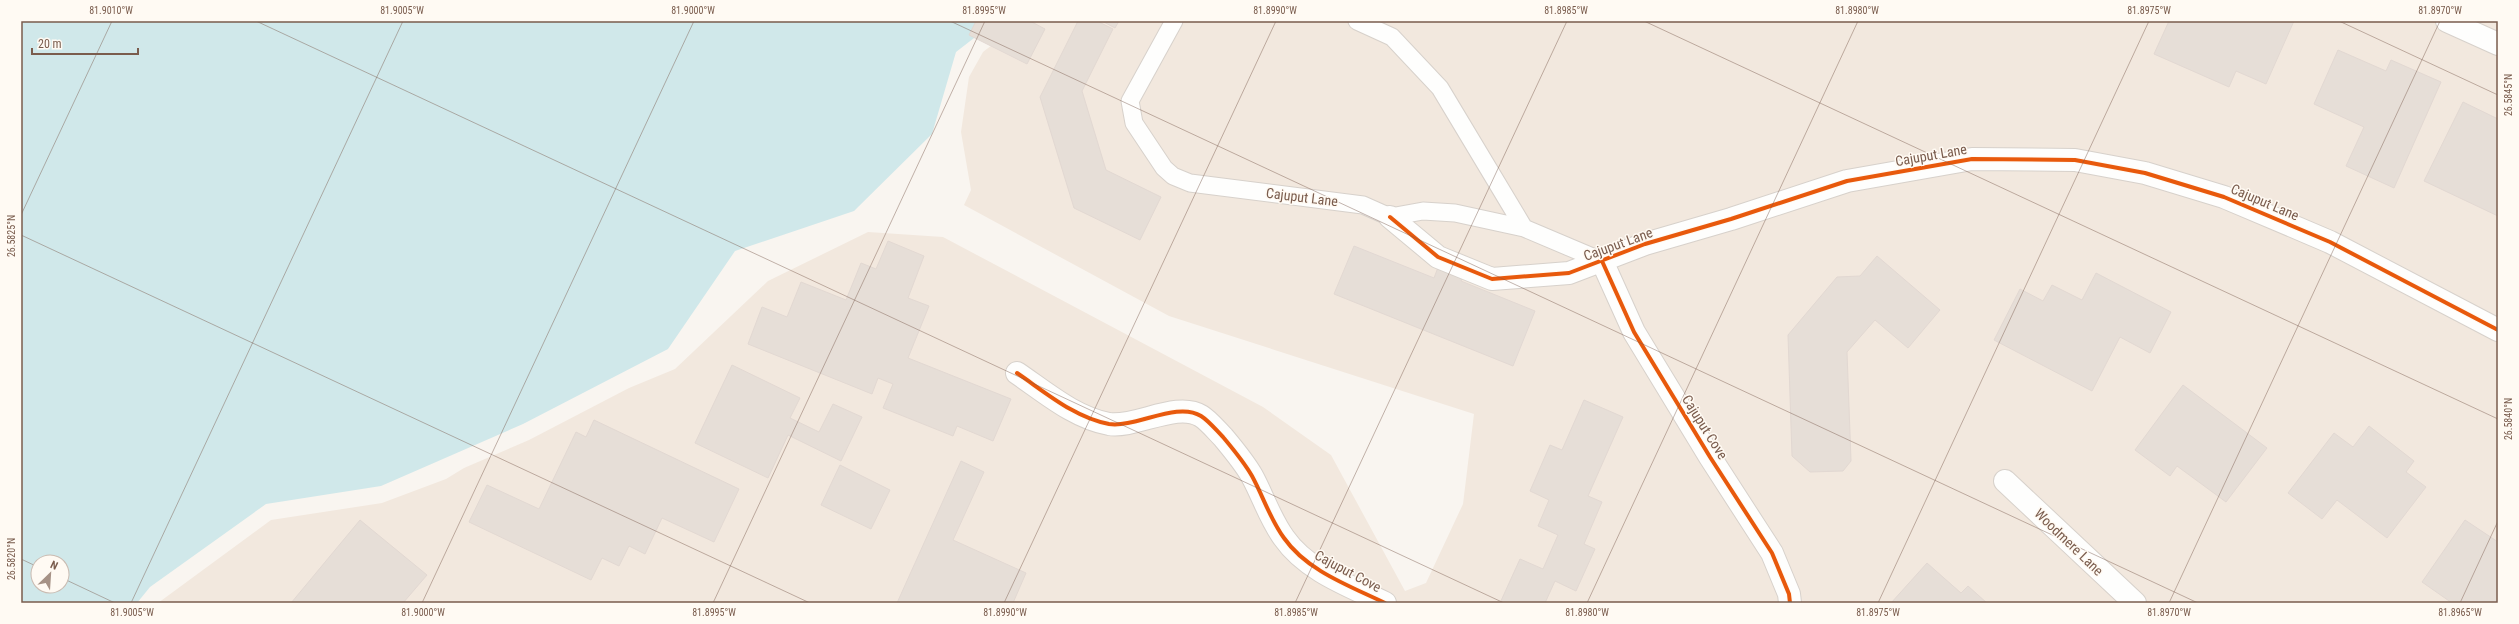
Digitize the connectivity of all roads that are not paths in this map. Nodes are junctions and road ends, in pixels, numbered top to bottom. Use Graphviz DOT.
graph roads {
  1 [pos="1174,21"];
  2 [pos="1357,21"];
  3 [pos="2447,21"];
  4 [pos="2498,44"];
  5 [pos="1390,217"];
  6 [pos="1524,228"];
  7 [pos="1602,261"];
  8 [pos="2498,330"];
  9 [pos="1017,373"];
  10 [pos="2005,481"];
  11 [pos="1385,603"];
  12 [pos="1790,603"];
  13 [pos="2135,603"];
  1 -- 5 [label="lane, Cajuput Lane"];
  2 -- 6 [label="lane"];
  3 -- 4 [label="street"];
  5 -- 6 [label="lane"];
  5 -- 7 [label="street, Cajuput Lane"];
  6 -- 7 [label="lane"];
  7 -- 8 [label="street, Cajuput Lane"];
  7 -- 12 [label="street, Cajuput Cove"];
  9 -- 11 [label="street, Cajuput Cove"];
  10 -- 13 [label="street, Woodmere Lane"];
}
